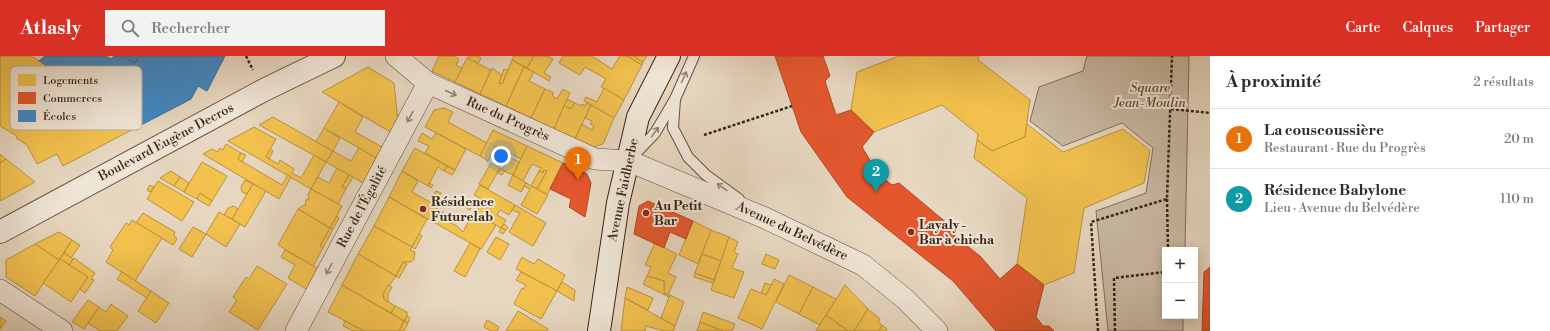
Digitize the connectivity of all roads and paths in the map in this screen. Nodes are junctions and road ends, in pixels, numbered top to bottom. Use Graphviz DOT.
graph roads {
  1 [pos="334,56"];
  2 [pos="396,56"];
  3 [pos="669,56"];
  4 [pos="694,56"];
  5 [pos="1172,56"];
  6 [pos="428,83"];
  7 [pos="674,99"];
  8 [pos="792,106"];
  9 [pos="1171,109"];
  10 [pos="1210,113"];
  11 [pos="704,135"];
  12 [pos="629,161"];
  13 [pos="1167,199"];
  14 [pos="765,218"];
  15 [pos="0,232"];
  16 [pos="1168,247"];
  17 [pos="1162,272"];
  18 [pos="0,290"];
  19 [pos="62,331"];
  20 [pos="296,331"];
  21 [pos="600,331"];
  22 [pos="937,331"];
  23 [pos="1098,331"];
  24 [pos="1115,331"];
  1 -- 15 [label="street, Boulevard Eugène Decros"];
  2 -- 6 [label="street, Rue du Progrès"];
  3 -- 12 [label="street, Avenue Faidherbe"];
  7 -- 4 [label="lane, one-way"];
  5 -- 9 [label="path"];
  6 -- 12 [label="street, Rue du Progrès, one-way"];
  6 -- 20 [label="street, Rue de l'Égalité, one-way"];
  12 -- 7 [label="lane, one-way"];
  14 -- 7 [label="lane, one-way"];
  8 -- 11 [label="path"];
  9 -- 10 [label="path"];
  9 -- 13 [label="path"];
  12 -- 14 [label="street, Avenue du Belvédère"];
  12 -- 21 [label="street, Avenue Faidherbe"];
  13 -- 16 [label="path"];
  13 -- 23 [label="path"];
  14 -- 22 [label="street, Avenue du Belvédère"];
  17 -- 24 [label="path"];
  18 -- 19 [label="street"];
}
